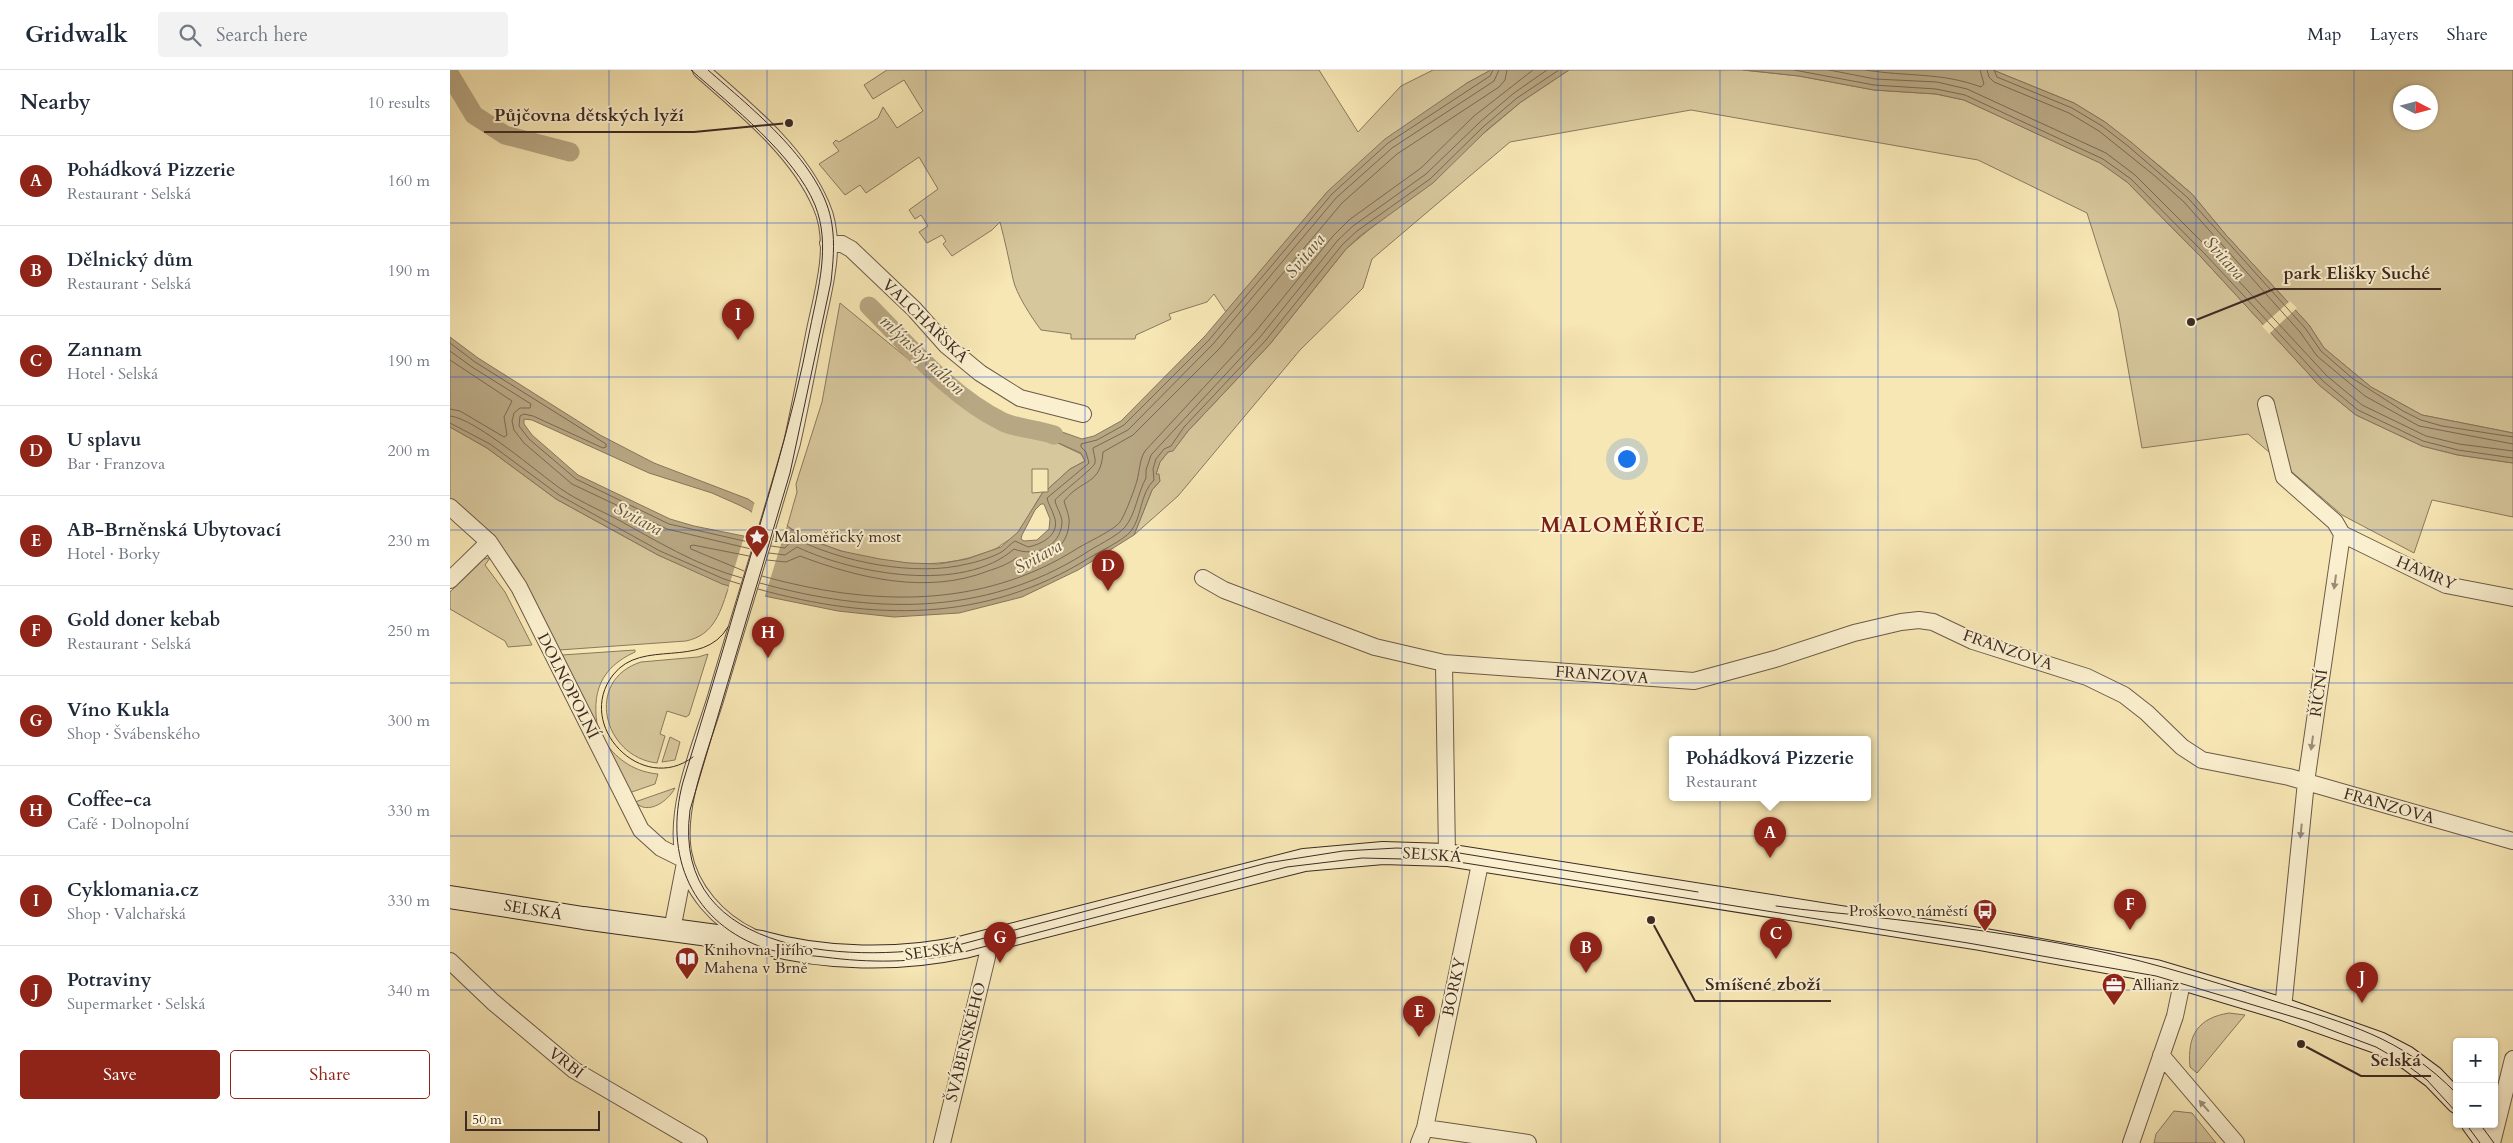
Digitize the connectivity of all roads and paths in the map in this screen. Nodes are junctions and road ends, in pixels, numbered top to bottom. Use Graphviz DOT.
graph roads {
  1 [pos="701,70"];
  2 [pos="828,243"];
  3 [pos="2266,404"];
  4 [pos="1083,414"];
  5 [pos="450,508"];
  6 [pos="2342,534"];
  7 [pos="489,542"];
  8 [pos="1203,578"];
  9 [pos="450,580"];
  10 [pos="2513,598"];
  11 [pos="1444,663"];
  12 [pos="2306,782"];
  13 [pos="2513,841"];
  14 [pos="1446,855"];
  15 [pos="1481,859"];
  16 [pos="686,860"];
  17 [pos="450,898"];
  18 [pos="672,930"];
  19 [pos="989,941"];
  20 [pos="761,942"];
  21 [pos="450,960"];
  22 [pos="2183,978"];
  23 [pos="2283,1009"];
  24 [pos="2161,1055"];
  25 [pos="2513,1058"];
  26 [pos="2453,1098"];
  27 [pos="1425,1128"];
  28 [pos="2476,1128"];
  29 [pos="699,1143"];
  30 [pos="942,1143"];
  31 [pos="1419,1143"];
  32 [pos="1528,1143"];
  33 [pos="2131,1143"];
  34 [pos="2236,1143"];
  35 [pos="2487,1143"];
  36 [pos="2492,1143"];
  1 -- 2 [label="street"];
  2 -- 4 [label="street, VALCHAŘSKÁ"];
  2 -- 16 [label="street"];
  3 -- 6 [label="street"];
  5 -- 7 [label="street, DOLNOPOLNÍ"];
  6 -- 10 [label="street, HAMRY"];
  6 -- 12 [label="street, ŘÍČNÍ, one-way"];
  7 -- 9 [label="street"];
  7 -- 16 [label="street, DOLNOPOLNÍ"];
  8 -- 11 [label="street, FRANZOVA"];
  11 -- 12 [label="street, FRANZOVA"];
  11 -- 14 [label="street"];
  12 -- 13 [label="street, FRANZOVA"];
  12 -- 23 [label="street, ŘÍČNÍ, one-way"];
  14 -- 15 [label="main road, SELSKÁ"];
  14 -- 19 [label="main road, SELSKÁ"];
  15 -- 22 [label="main road, SELSKÁ"];
  15 -- 27 [label="street, BORKY"];
  16 -- 18 [label="street"];
  16 -- 20 [label="street"];
  17 -- 18 [label="main road, SELSKÁ"];
  18 -- 20 [label="main road, SELSKÁ"];
  19 -- 20 [label="main road, SELSKÁ"];
  19 -- 30 [label="street, ŠVÁBENSKÉHO"];
  21 -- 29 [label="street, VRBÍ"];
  22 -- 23 [label="main road, SELSKÁ"];
  22 -- 24 [label="street"];
  23 -- 26 [label="main road, SELSKÁ"];
  24 -- 33 [label="street"];
  34 -- 24 [label="street, one-way"];
  25 -- 36 [label="street"];
  27 -- 31 [label="street, BORKY"];
  27 -- 32 [label="street"];
  28 -- 35 [label="main road"];
}
